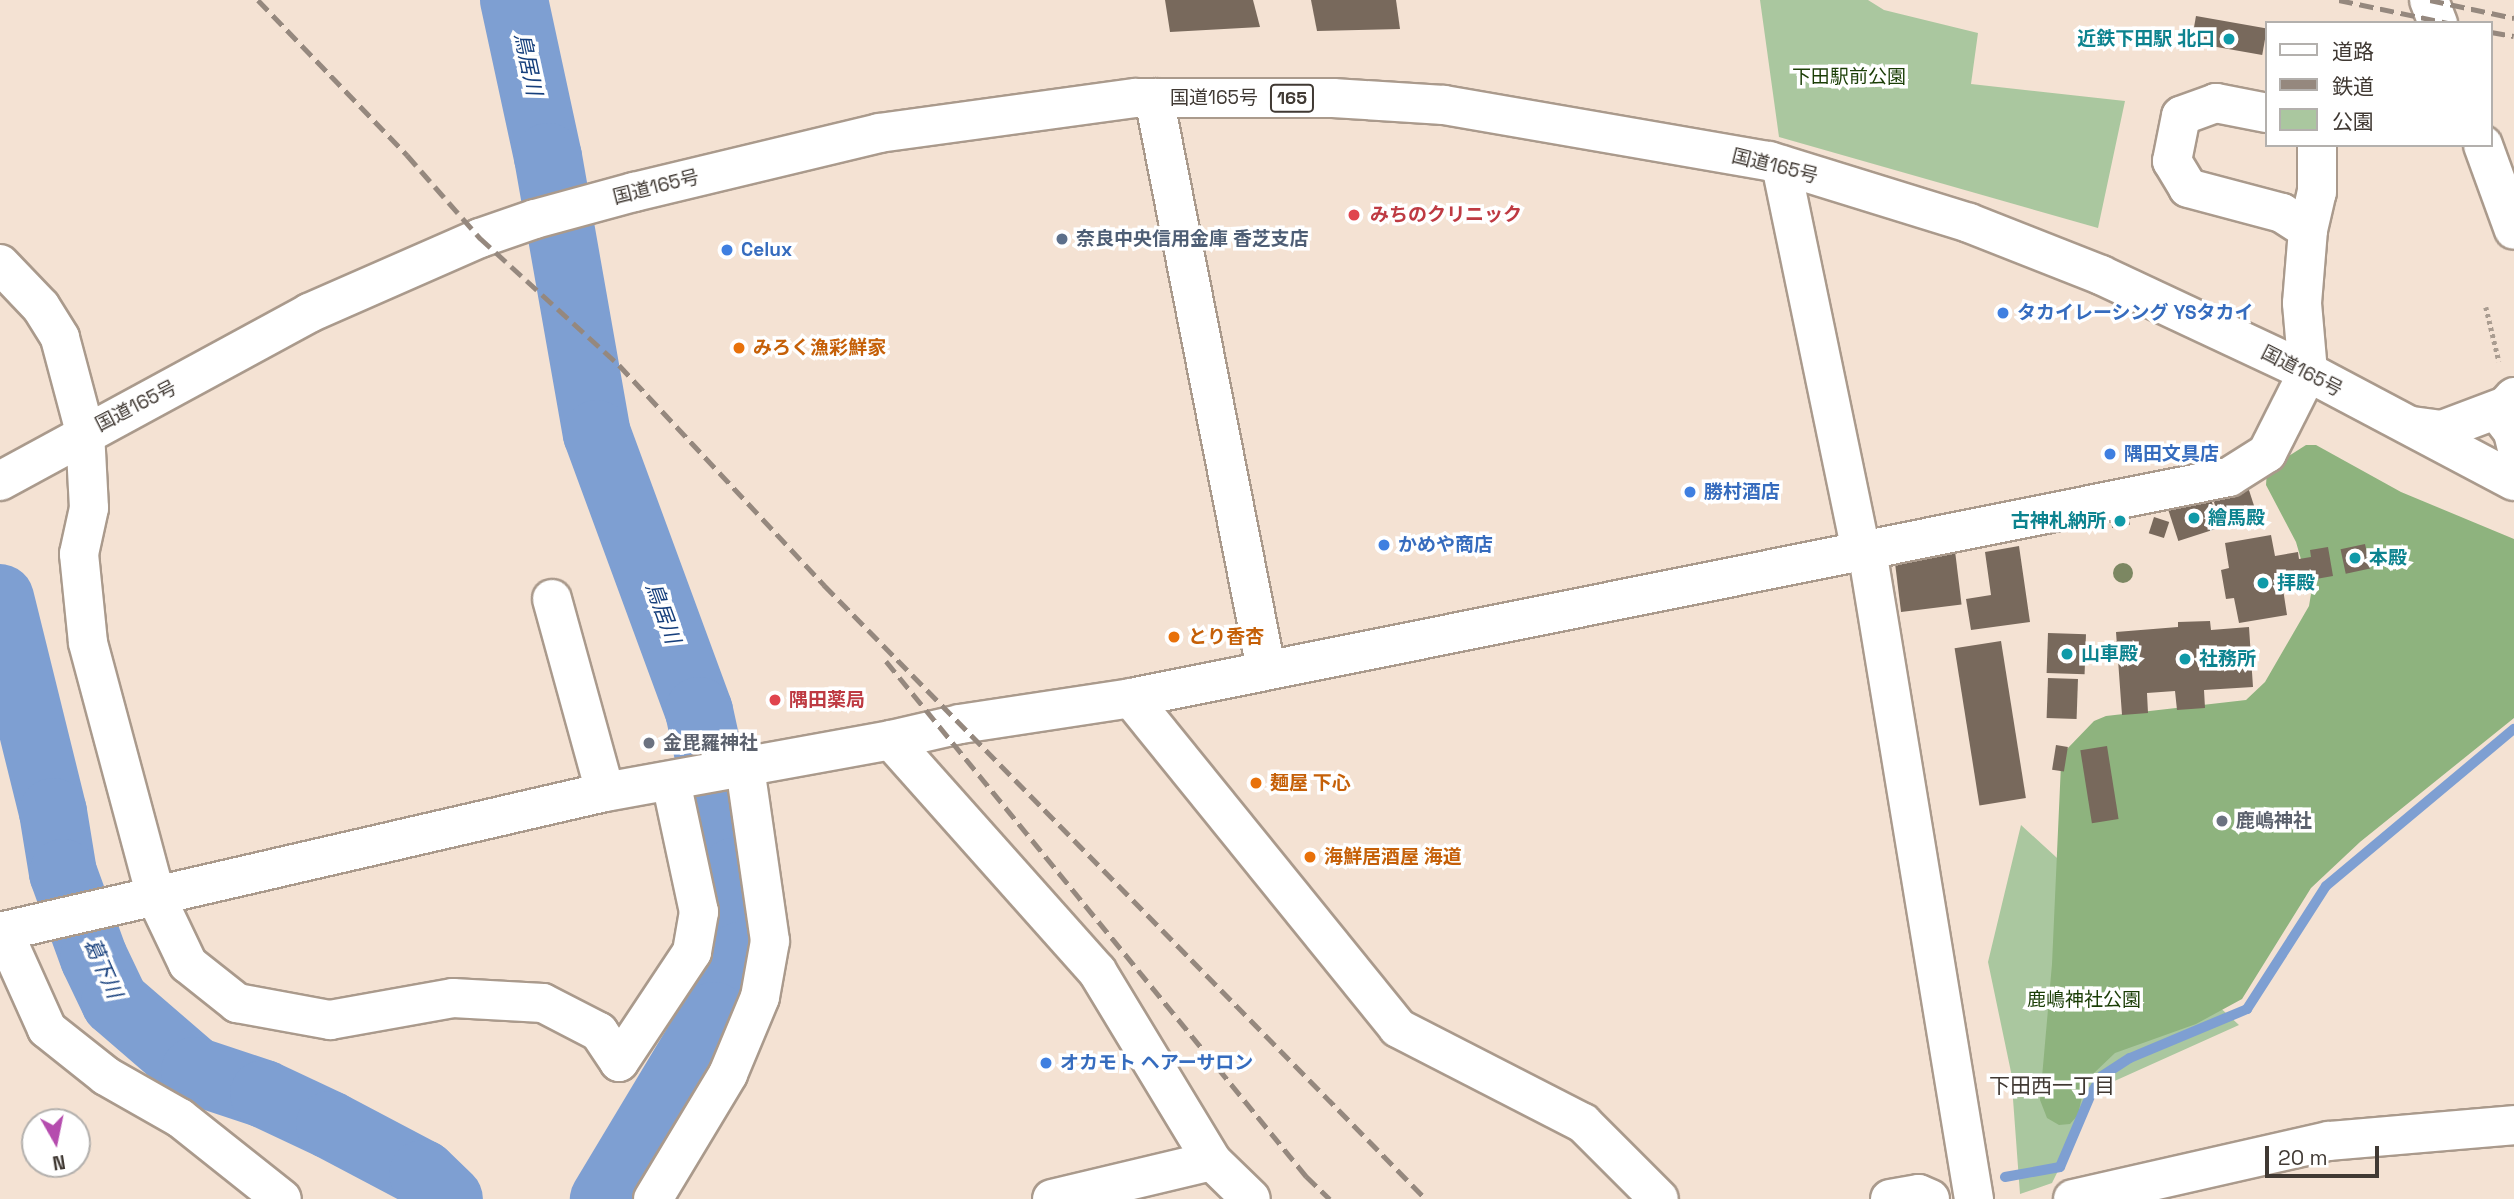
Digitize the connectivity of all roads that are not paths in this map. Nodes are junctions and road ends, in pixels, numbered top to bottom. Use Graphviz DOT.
graph roads {
  1 [pos="2429,0"];
  2 [pos="2437,21"];
  3 [pos="1154,98"];
  4 [pos="2266,113"];
  5 [pos="2317,147"];
  6 [pos="2484,147"];
  7 [pos="1781,165"];
  8 [pos="2308,230"];
  9 [pos="2514,230"];
  10 [pos="0,264"];
  11 [pos="2308,372"];
  12 [pos="2407,425"];
  13 [pos="2511,428"];
  14 [pos="74,440"];
  15 [pos="0,481"];
  16 [pos="2514,481"];
  17 [pos="1864,550"];
  18 [pos="552,599"];
  19 [pos="1266,669"];
  20 [pos="1131,698"];
  21 [pos="891,740"];
  22 [pos="745,768"];
  23 [pos="671,781"];
  24 [pos="605,792"];
  25 [pos="156,897"];
  26 [pos="1,932"];
  27 [pos="2514,1125"];
  28 [pos="1212,1161"];
  29 [pos="282,1199"];
  30 [pos="653,1199"];
  31 [pos="1052,1199"];
  32 [pos="1251,1199"];
  33 [pos="1659,1199"];
  34 [pos="1890,1199"];
  35 [pos="1930,1199"];
  36 [pos="1974,1199"];
  37 [pos="2073,1199"];
  1 -- 2 [label="main road"];
  3 -- 7 [label="main road, 国道165号 / 165"];
  3 -- 14 [label="main road, 国道165号 / 165"];
  3 -- 19 [label="main road"];
  4 -- 8 [label="main road"];
  5 -- 8 [label="main road"];
  6 -- 9 [label="main road"];
  7 -- 11 [label="main road, 国道165号 / 165"];
  7 -- 17 [label="main road"];
  8 -- 11 [label="main road"];
  10 -- 14 [label="main road"];
  11 -- 12 [label="main road, 国道165号 / 165"];
  11 -- 17 [label="main road"];
  12 -- 13 [label="main road"];
  12 -- 16 [label="main road, 国道165号 / 165"];
  14 -- 15 [label="main road, 国道165号 / 165"];
  14 -- 25 [label="main road"];
  17 -- 19 [label="main road"];
  17 -- 36 [label="main road"];
  18 -- 24 [label="main road"];
  19 -- 20 [label="main road"];
  20 -- 21 [label="main road"];
  20 -- 33 [label="main road"];
  21 -- 22 [label="main road"];
  21 -- 28 [label="main road"];
  22 -- 23 [label="main road"];
  22 -- 30 [label="main road"];
  23 -- 24 [label="main road"];
  23 -- 25 [label="main road"];
  24 -- 25 [label="main road"];
  25 -- 26 [label="main road"];
  26 -- 29 [label="main road"];
  27 -- 37 [label="main road"];
  28 -- 31 [label="main road"];
  28 -- 32 [label="main road"];
  34 -- 35 [label="main road"];
}
